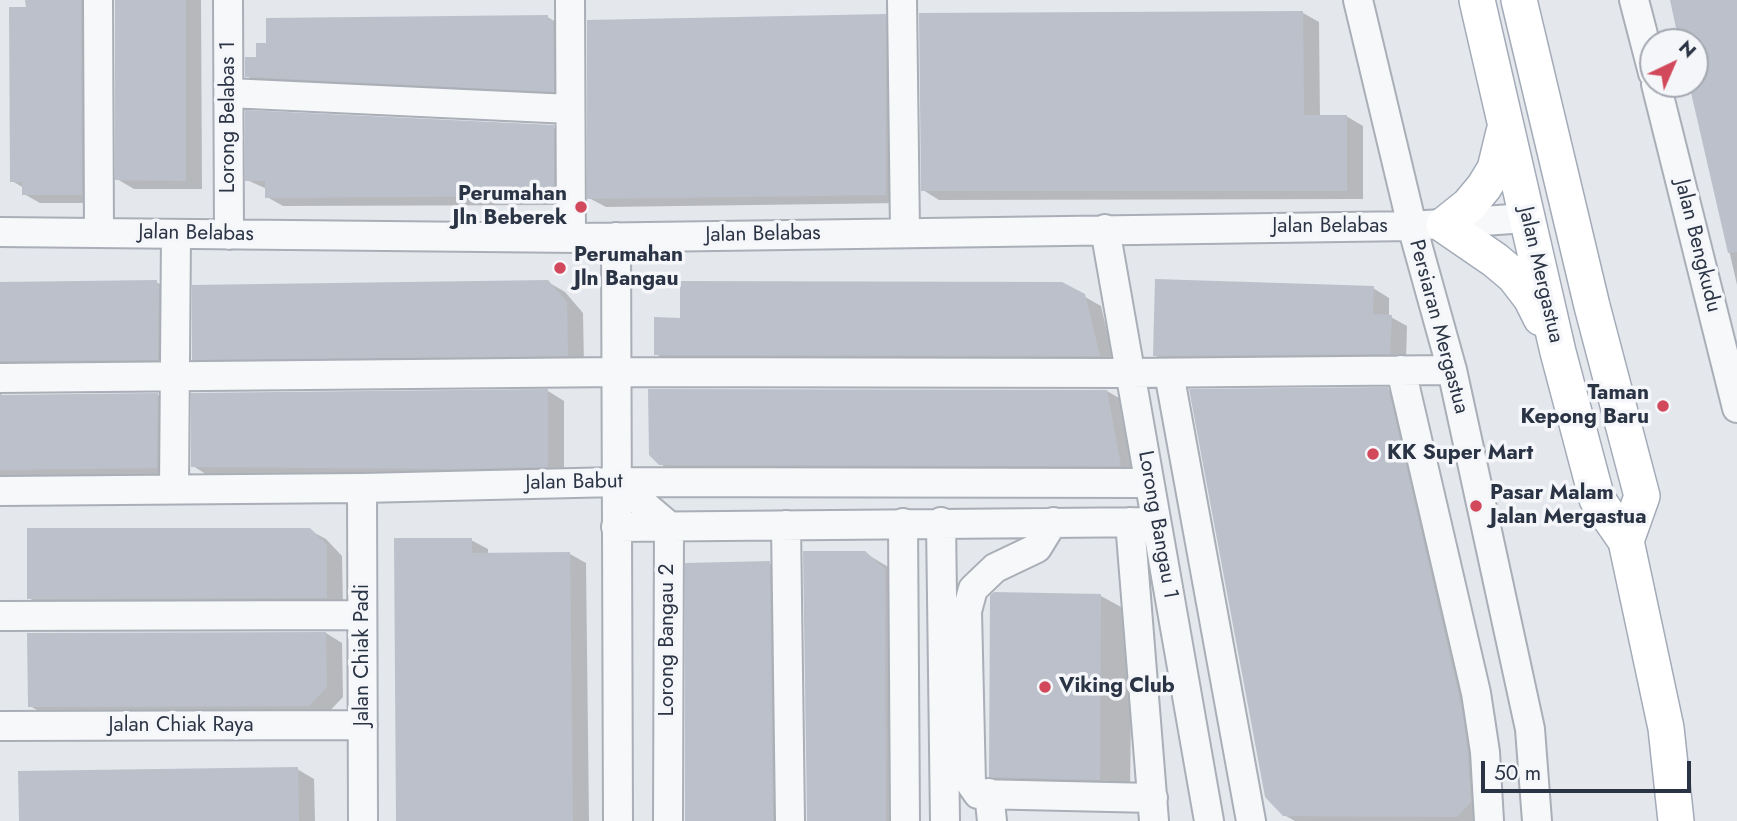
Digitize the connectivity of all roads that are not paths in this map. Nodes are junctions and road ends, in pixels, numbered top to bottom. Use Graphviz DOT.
graph roads {
  1 [pos="98,0"];
  2 [pos="228,0"];
  3 [pos="570,0"];
  4 [pos="902,0"];
  5 [pos="1358,0"];
  6 [pos="1477,0"];
  7 [pos="1519,0"];
  8 [pos="1634,0"];
  9 [pos="1641,28"];
  10 [pos="229,93"];
  11 [pos="1660,98"];
  12 [pos="570,109"];
  13 [pos="1505,129"];
  14 [pos="1557,157"];
  15 [pos="1526,218"];
  16 [pos="1428,226"];
  17 [pos="1105,229"];
  18 [pos="0,232"];
  19 [pos="905,232"];
  20 [pos="99,233"];
  21 [pos="176,234"];
  22 [pos="229,235"];
  23 [pos="616,237"];
  24 [pos="571,238"];
  25 [pos="1592,306"];
  26 [pos="1730,347"];
  27 [pos="1558,352"];
  28 [pos="1401,370"];
  29 [pos="1452,370"];
  30 [pos="617,372"];
  31 [pos="1130,373"];
  32 [pos="1169,373"];
  33 [pos="175,376"];
  34 [pos="0,378"];
  35 [pos="1737,408"];
  36 [pos="617,482"];
  37 [pos="1149,483"];
  38 [pos="362,488"];
  39 [pos="174,489"];
  40 [pos="0,492"];
  41 [pos="941,522"];
  42 [pos="1053,522"];
  43 [pos="1143,522"];
  44 [pos="903,523"];
  45 [pos="786,525"];
  46 [pos="669,526"];
  47 [pos="616,527"];
  48 [pos="1626,541"];
  49 [pos="362,615"];
  50 [pos="0,616"];
  51 [pos="363,725"];
  52 [pos="0,726"];
  53 [pos="989,793"];
  54 [pos="1154,809"];
  55 [pos="363,821"];
  56 [pos="618,821"];
  57 [pos="668,821"];
  58 [pos="790,821"];
  59 [pos="905,821"];
  60 [pos="945,821"];
  61 [pos="992,821"];
  62 [pos="1209,821"];
  63 [pos="1251,821"];
  64 [pos="1489,821"];
  65 [pos="1537,821"];
  66 [pos="1678,821"];
  1 -- 20 [label="street"];
  2 -- 10 [label="street, Lorong Belabas 1"];
  3 -- 12 [label="street"];
  4 -- 19 [label="street"];
  5 -- 16 [label="street, Persiaran Mergastua"];
  6 -- 13 [label="main road, Jalan Mergastua"];
  7 -- 14 [label="main road, Jalan Mergastua"];
  8 -- 9 [label="street"];
  10 -- 12 [label="street"];
  10 -- 22 [label="street, Lorong Belabas 1"];
  11 -- 26 [label="street, Jalan Bengkudu"];
  12 -- 24 [label="street"];
  13 -- 15 [label="main road, Jalan Mergastua"];
  13 -- 16 [label="main road"];
  14 -- 15 [label="main road"];
  14 -- 25 [label="main road, Jalan Mergastua"];
  15 -- 16 [label="street, Jalan Belabas"];
  15 -- 25 [label="main road"];
  15 -- 27 [label="main road, Jalan Mergastua"];
  16 -- 17 [label="street, Jalan Belabas"];
  16 -- 27 [label="main road"];
  16 -- 29 [label="street, Persiaran Mergastua"];
  17 -- 19 [label="street, Jalan Belabas"];
  17 -- 31 [label="street, Lorong Bangau 1"];
  18 -- 20 [label="street, Jalan Belabas"];
  19 -- 23 [label="street, Jalan Belabas"];
  20 -- 21 [label="street, Jalan Belabas"];
  21 -- 22 [label="street, Jalan Belabas"];
  21 -- 33 [label="street"];
  22 -- 24 [label="street, Jalan Belabas"];
  23 -- 24 [label="street, Jalan Belabas"];
  23 -- 30 [label="street"];
  25 -- 48 [label="main road, Jalan Mergastua"];
  26 -- 35 [label="street, Jalan Bengkudu"];
  27 -- 48 [label="main road, Jalan Mergastua"];
  28 -- 29 [label="street"];
  28 -- 32 [label="street"];
  28 -- 64 [label="street"];
  29 -- 65 [label="street, Persiaran Mergastua"];
  30 -- 31 [label="street"];
  30 -- 33 [label="street"];
  30 -- 36 [label="street"];
  31 -- 32 [label="street"];
  31 -- 37 [label="street, Lorong Bangau 1"];
  32 -- 63 [label="street"];
  33 -- 34 [label="street"];
  33 -- 39 [label="street"];
  36 -- 37 [label="street, Jalan Babut"];
  36 -- 38 [label="street, Jalan Babut"];
  36 -- 46 [label="street"];
  36 -- 47 [label="street"];
  37 -- 43 [label="street, Lorong Bangau 1"];
  38 -- 39 [label="street, Jalan Babut"];
  38 -- 49 [label="street, Jalan Chiak Padi"];
  39 -- 40 [label="street, Jalan Babut"];
  41 -- 42 [label="street"];
  41 -- 44 [label="street"];
  41 -- 60 [label="street"];
  42 -- 43 [label="street"];
  42 -- 53 [label="street"];
  43 -- 54 [label="street"];
  43 -- 62 [label="street, Lorong Bangau 1"];
  44 -- 45 [label="street"];
  44 -- 59 [label="street"];
  45 -- 46 [label="street"];
  45 -- 58 [label="street"];
  46 -- 47 [label="street"];
  46 -- 57 [label="street, Lorong Bangau 2"];
  47 -- 56 [label="street"];
  48 -- 66 [label="main road, Jalan Mergastua"];
  49 -- 50 [label="street"];
  49 -- 51 [label="street, Jalan Chiak Padi"];
  51 -- 52 [label="street, Jalan Chiak Raya"];
  51 -- 55 [label="street, Jalan Chiak Padi"];
  53 -- 54 [label="street"];
  53 -- 61 [label="street"];
}
